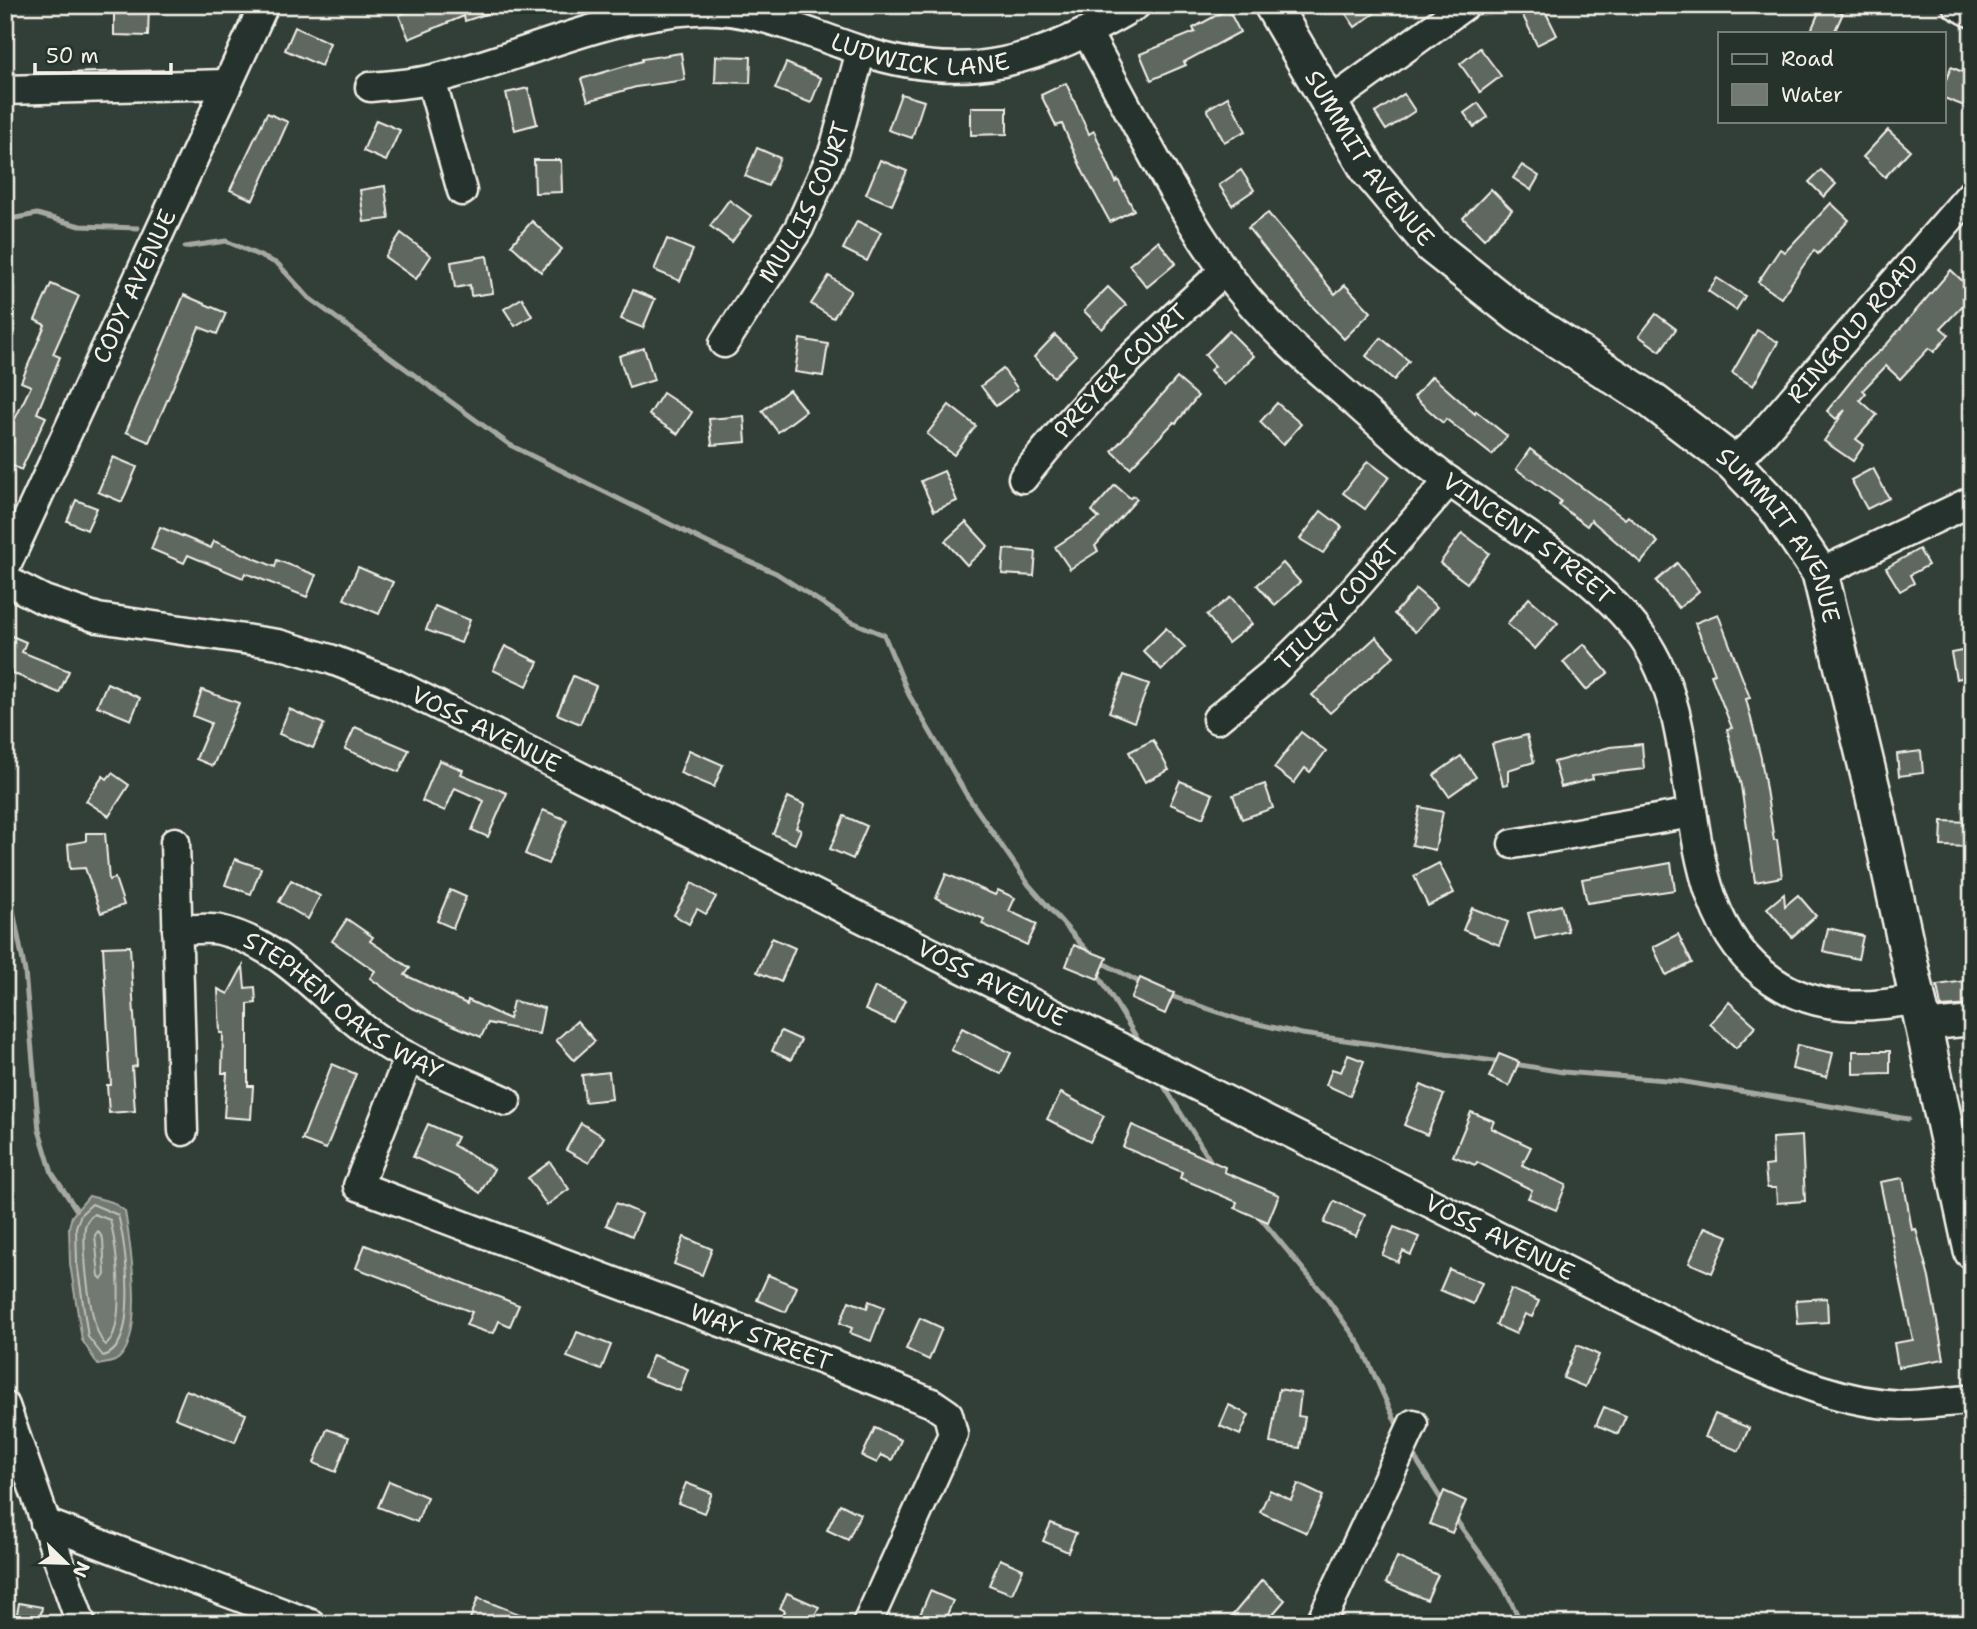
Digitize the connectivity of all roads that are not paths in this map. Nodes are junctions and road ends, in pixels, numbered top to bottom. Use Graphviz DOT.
graph roads {
  1 [pos="264,5"];
  2 [pos="1136,5"];
  3 [pos="1272,5"];
  4 [pos="1465,5"];
  5 [pos="1957,5"];
  6 [pos="1972,13"];
  7 [pos="1087,33"];
  8 [pos="861,51"];
  9 [pos="431,80"];
  10 [pos="227,84"];
  11 [pos="370,87"];
  12 [pos="5,90"];
  13 [pos="1328,104"];
  14 [pos="462,191"];
  15 [pos="1972,193"];
  16 [pos="1225,270"];
  17 [pos="724,343"];
  18 [pos="1732,462"];
  19 [pos="1023,478"];
  20 [pos="1449,481"];
  21 [pos="1972,500"];
  22 [pos="5,568"];
  23 [pos="1820,573"];
  24 [pos="5,580"];
  25 [pos="1217,719"];
  26 [pos="1692,813"];
  27 [pos="175,842"];
  28 [pos="1513,844"];
  29 [pos="177,930"];
  30 [pos="1920,1013"];
  31 [pos="1972,1021"];
  32 [pos="409,1056"];
  33 [pos="506,1101"];
  34 [pos="183,1131"];
  35 [pos="1972,1251"];
  36 [pos="1972,1400"];
  37 [pos="5,1406"];
  38 [pos="1413,1424"];
  39 [pos="45,1524"];
  40 [pos="81,1624"];
  41 [pos="311,1624"];
  42 [pos="867,1624"];
  43 [pos="1320,1624"];
  1 -- 10 [label="street, CODY AVENUE"];
  2 -- 7 [label="street, LUDWICK LANE"];
  3 -- 13 [label="main road, SUMMIT AVENUE"];
  4 -- 13 [label="street"];
  5 -- 6 [label="street"];
  7 -- 8 [label="street, LUDWICK LANE"];
  7 -- 16 [label="street, VINCENT STREET"];
  8 -- 9 [label="street, LUDWICK LANE"];
  8 -- 17 [label="street, MULLIS COURT"];
  9 -- 11 [label="street, LUDWICK LANE"];
  9 -- 14 [label="street"];
  10 -- 12 [label="street"];
  10 -- 22 [label="street, CODY AVENUE"];
  13 -- 18 [label="main road, SUMMIT AVENUE"];
  15 -- 18 [label="street, RINGOLD ROAD"];
  16 -- 19 [label="street, PREYER COURT"];
  16 -- 20 [label="street, VINCENT STREET"];
  18 -- 23 [label="main road, SUMMIT AVENUE"];
  20 -- 25 [label="street, TILLEY COURT"];
  20 -- 26 [label="street, VINCENT STREET"];
  21 -- 23 [label="street"];
  23 -- 30 [label="main road, SUMMIT AVENUE"];
  24 -- 36 [label="street, VOSS AVENUE"];
  26 -- 28 [label="street"];
  26 -- 30 [label="street, VINCENT STREET"];
  27 -- 29 [label="street"];
  29 -- 32 [label="street, STEPHEN OAKS WAY"];
  29 -- 34 [label="street"];
  30 -- 31 [label="street, VINCENT STREET"];
  30 -- 35 [label="main road, SUMMIT AVENUE"];
  32 -- 33 [label="street, STEPHEN OAKS WAY"];
  32 -- 42 [label="street, WAY STREET"];
  37 -- 39 [label="street"];
  38 -- 43 [label="street"];
  39 -- 40 [label="street"];
  39 -- 41 [label="street"];
}
